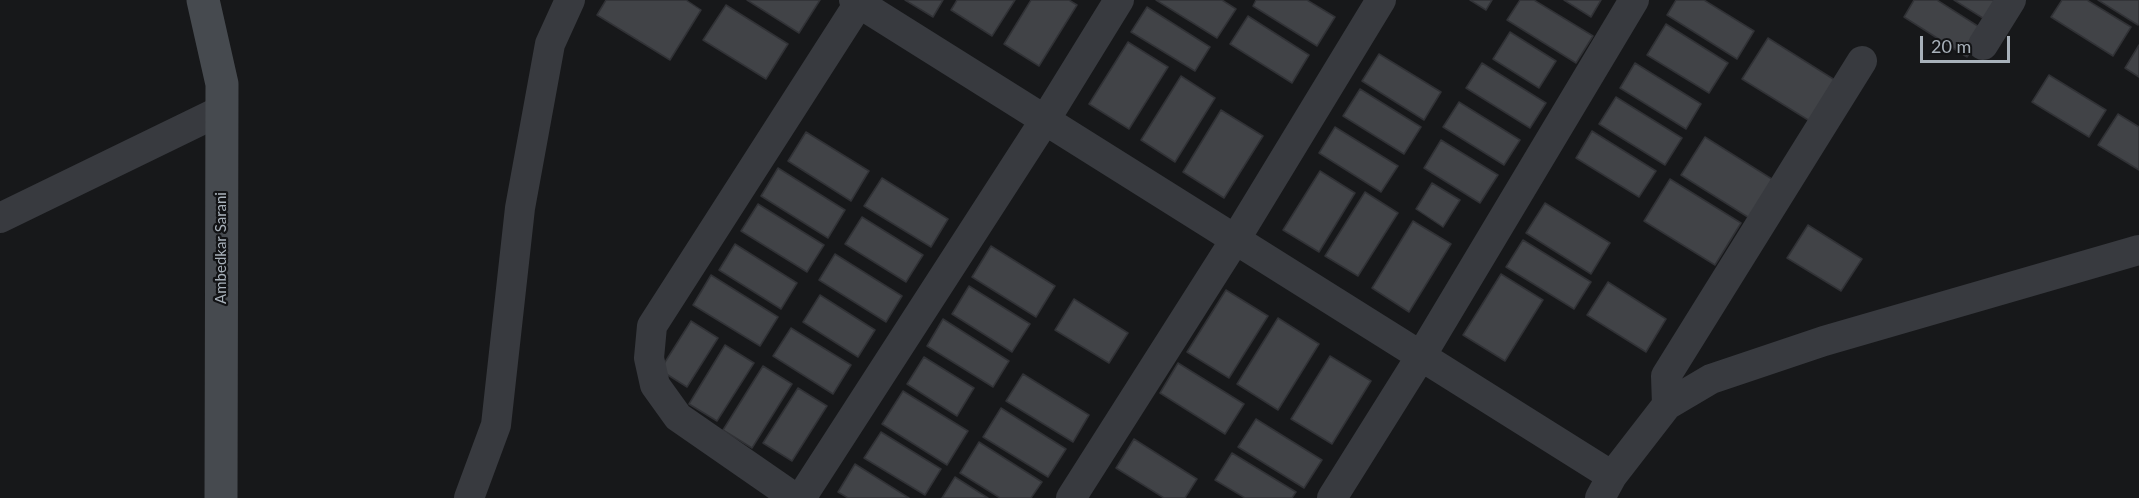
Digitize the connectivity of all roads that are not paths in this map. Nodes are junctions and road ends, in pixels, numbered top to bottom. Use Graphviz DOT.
graph roads {
  1 [pos="202,0"];
  2 [pos="570,0"];
  3 [pos="1119,0"];
  4 [pos="1382,0"];
  5 [pos="1634,0"];
  6 [pos="2011,0"];
  7 [pos="858,1"];
  8 [pos="1983,45"];
  9 [pos="1862,61"];
  10 [pos="222,110"];
  11 [pos="1045,120"];
  12 [pos="0,218"];
  13 [pos="1235,240"];
  14 [pos="2139,250"];
  15 [pos="1421,356"];
  16 [pos="1667,405"];
  17 [pos="1606,487"];
  18 [pos="221,498"];
  19 [pos="469,498"];
  20 [pos="795,498"];
  21 [pos="801,498"];
  22 [pos="1071,498"];
  23 [pos="1332,498"];
  1 -- 10 [label="street, Ambedkar Sarani"];
  2 -- 19 [label="street"];
  3 -- 11 [label="street"];
  4 -- 13 [label="street"];
  5 -- 15 [label="street"];
  6 -- 8 [label="street"];
  7 -- 11 [label="street"];
  7 -- 20 [label="street"];
  9 -- 16 [label="street"];
  10 -- 12 [label="street"];
  10 -- 18 [label="street, Ambedkar Sarani"];
  11 -- 13 [label="street"];
  11 -- 21 [label="street"];
  13 -- 15 [label="street"];
  13 -- 22 [label="street"];
  14 -- 16 [label="street"];
  15 -- 17 [label="street"];
  15 -- 23 [label="street"];
  16 -- 17 [label="street"];
}
